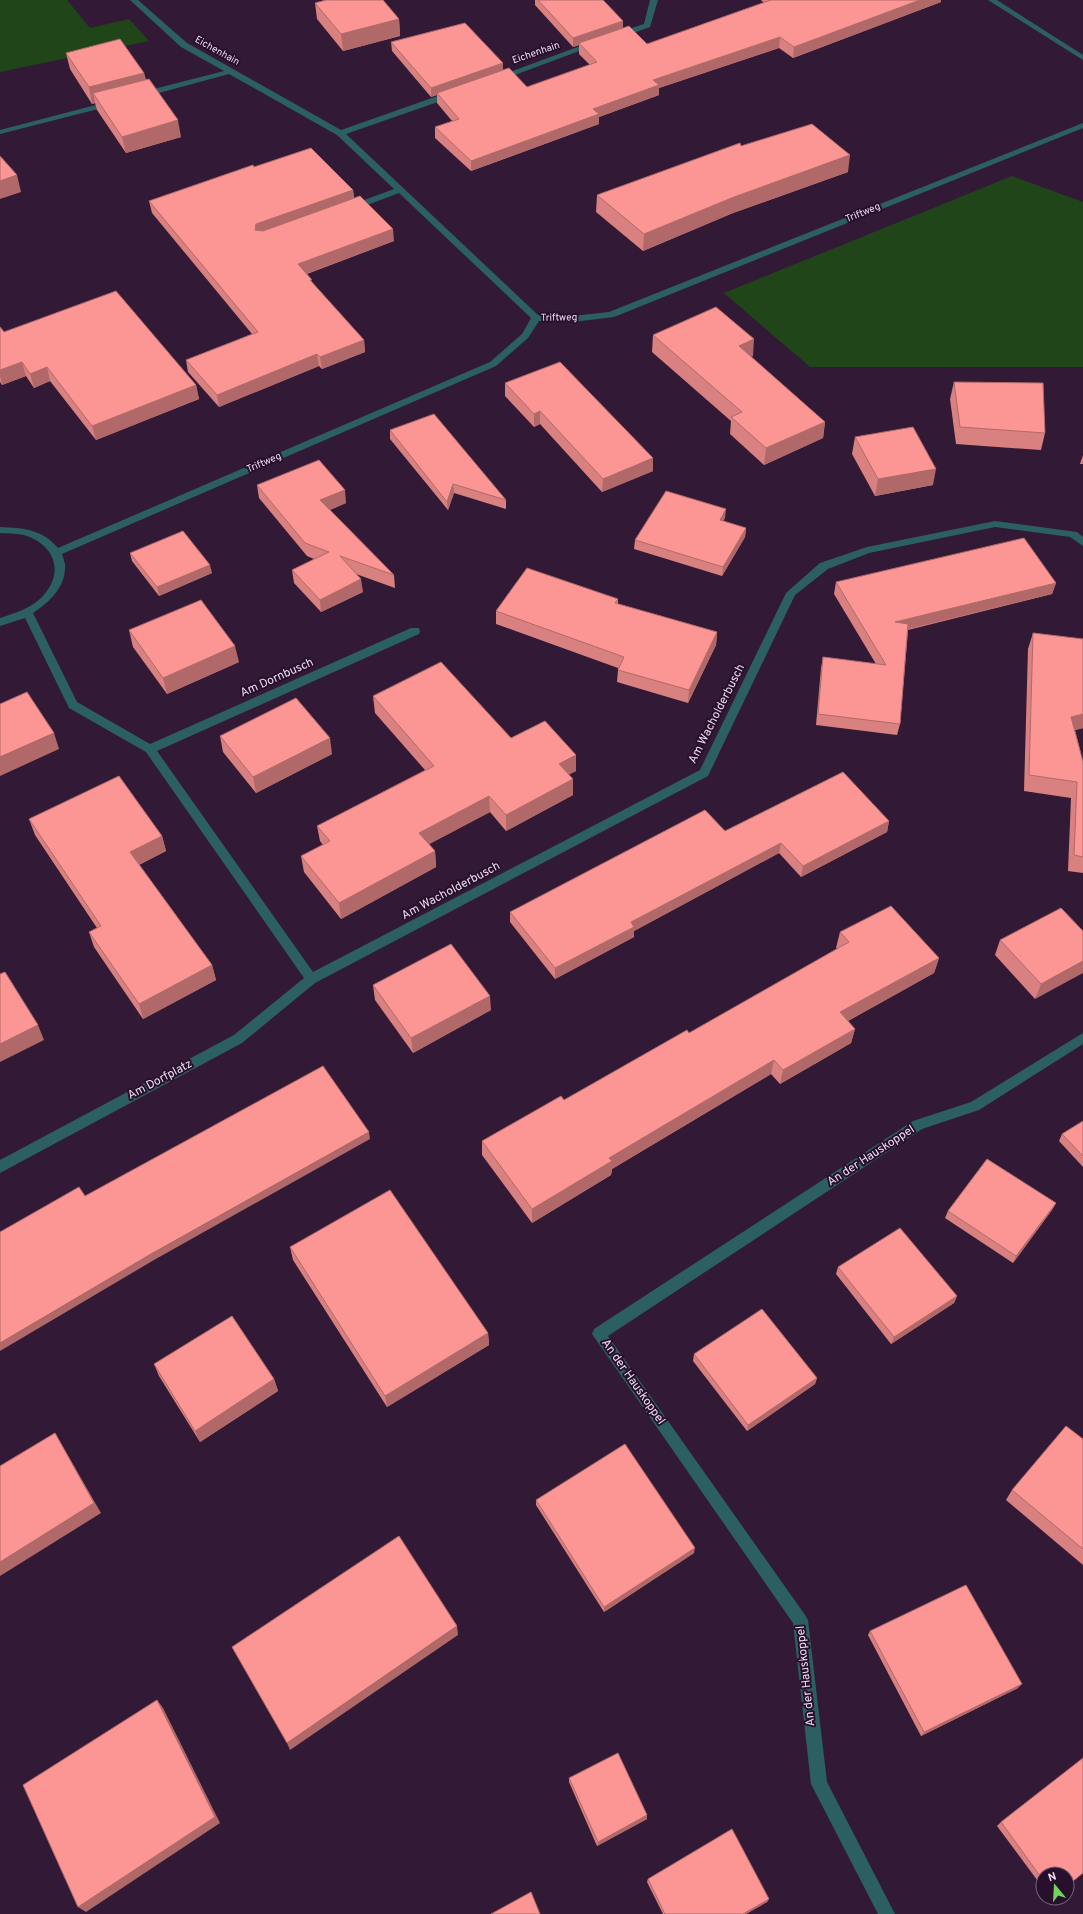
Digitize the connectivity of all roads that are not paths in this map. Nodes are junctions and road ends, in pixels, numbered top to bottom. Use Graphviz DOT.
graph roads {
  1 [pos="134,0"];
  2 [pos="654,0"];
  3 [pos="992,0"];
  4 [pos="1083,58"];
  5 [pos="230,71"];
  6 [pos="490,80"];
  7 [pos="460,91"];
  8 [pos="1083,125"];
  9 [pos="0,132"];
  10 [pos="340,133"];
  11 [pos="401,189"];
  12 [pos="342,210"];
  13 [pos="536,318"];
  14 [pos="0,530"];
  15 [pos="1083,543"];
  16 [pos="57,552"];
  17 [pos="28,613"];
  18 [pos="0,622"];
  19 [pos="415,631"];
  20 [pos="150,748"];
  21 [pos="311,979"];
  22 [pos="1083,1038"];
  23 [pos="0,1167"];
  24 [pos="888,1914"];
  1 -- 5 [label="street, Eichenhain"];
  2 -- 6 [label="street, Eichenhain"];
  3 -- 4 [label="street"];
  5 -- 9 [label="street"];
  5 -- 10 [label="street, Eichenhain"];
  7 -- 10 [label="street"];
  8 -- 13 [label="street, Triftweg"];
  10 -- 11 [label="street, Eichenhain"];
  11 -- 12 [label="street"];
  11 -- 13 [label="street, Eichenhain"];
  13 -- 16 [label="street, Triftweg"];
  14 -- 16 [label="street"];
  15 -- 21 [label="street, Am Wacholderbusch"];
  16 -- 17 [label="street"];
  17 -- 18 [label="street"];
  17 -- 20 [label="street"];
  19 -- 20 [label="street, Am Dornbusch"];
  20 -- 21 [label="street"];
  21 -- 23 [label="street, Am Dorfplatz"];
  22 -- 24 [label="street, An der Hauskoppel"];
}
